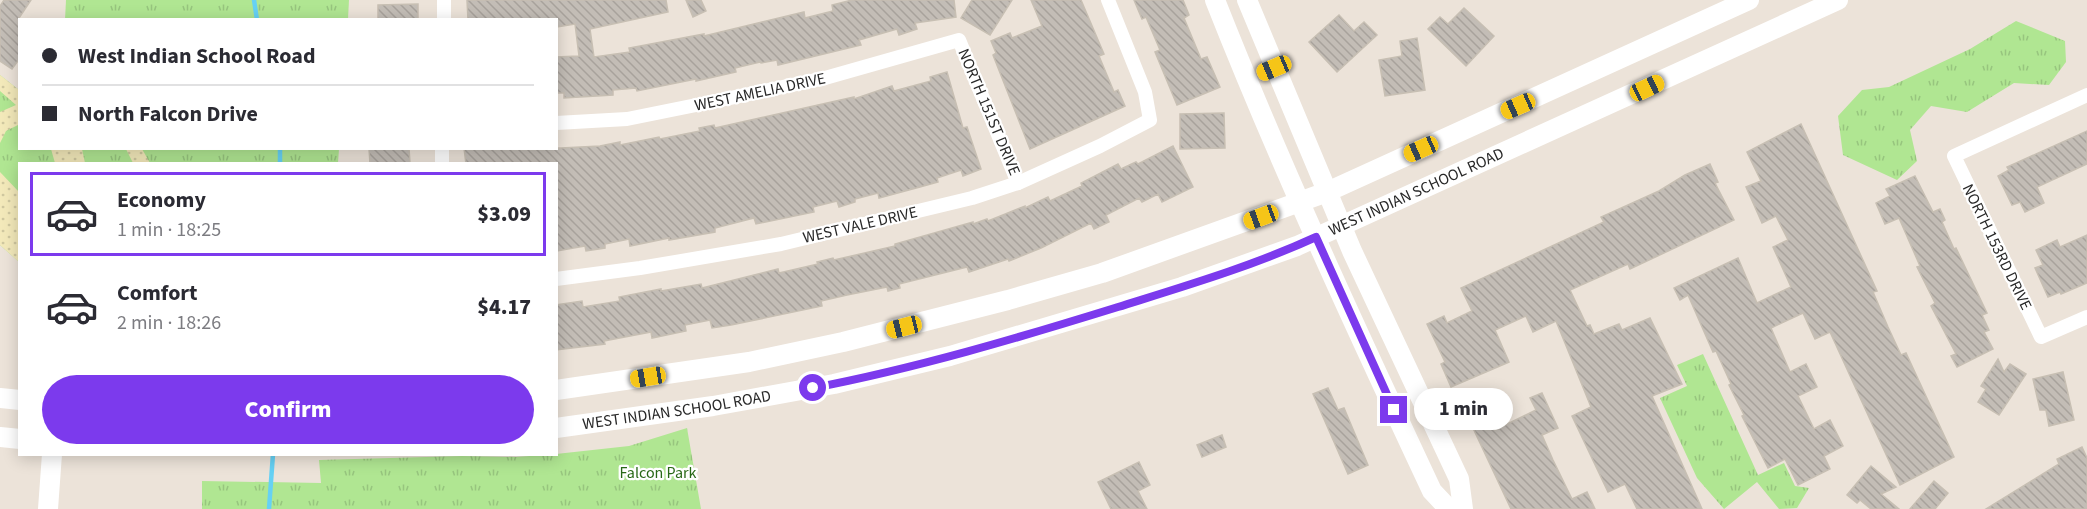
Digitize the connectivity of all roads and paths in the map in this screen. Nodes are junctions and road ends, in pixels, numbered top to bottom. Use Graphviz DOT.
graph roads {
  1 [pos="444,0"];
  2 [pos="1108,0"];
  3 [pos="1215,0"];
  4 [pos="1247,0"];
  5 [pos="1749,0"];
  6 [pos="1838,0"];
  7 [pos="444,18"];
  8 [pos="959,40"];
  9 [pos="1274,68"];
  10 [pos="1248,79"];
  11 [pos="2087,95"];
  12 [pos="558,123"];
  13 [pos="1018,183"];
  14 [pos="1334,209"];
  15 [pos="1308,220"];
  16 [pos="558,279"];
  17 [pos="2087,316"];
  18 [pos="558,390"];
  19 [pos="0,398"];
  20 [pos="18,400"];
  21 [pos="558,428"];
  22 [pos="0,437"];
  23 [pos="18,439"];
  24 [pos="52,456"];
  25 [pos="48,509"];
  26 [pos="1449,509"];
  27 [pos="1463,509"];
  1 -- 7 [label="street"];
  2 -- 13 [label="street, WEST VALE DRIVE"];
  3 -- 10 [label="main road"];
  4 -- 9 [label="main road"];
  5 -- 14 [label="main road, WEST INDIAN SCHOOL ROAD"];
  6 -- 14 [label="main road, WEST INDIAN SCHOOL ROAD"];
  8 -- 12 [label="street, WEST AMELIA DRIVE"];
  8 -- 13 [label="street, NORTH 151ST DRIVE"];
  9 -- 10 [label="main road"];
  9 -- 14 [label="main road"];
  10 -- 15 [label="main road"];
  11 -- 17 [label="street, NORTH 153RD DRIVE"];
  13 -- 16 [label="street, WEST VALE DRIVE"];
  14 -- 15 [label="main road, WEST INDIAN SCHOOL ROAD"];
  14 -- 15 [label="main road, WEST INDIAN SCHOOL ROAD"];
  14 -- 27 [label="main road"];
  15 -- 18 [label="main road, WEST INDIAN SCHOOL ROAD"];
  15 -- 21 [label="main road, WEST INDIAN SCHOOL ROAD"];
  15 -- 26 [label="main road"];
  19 -- 20 [label="main road"];
  22 -- 23 [label="main road"];
  24 -- 25 [label="main road"];
}
